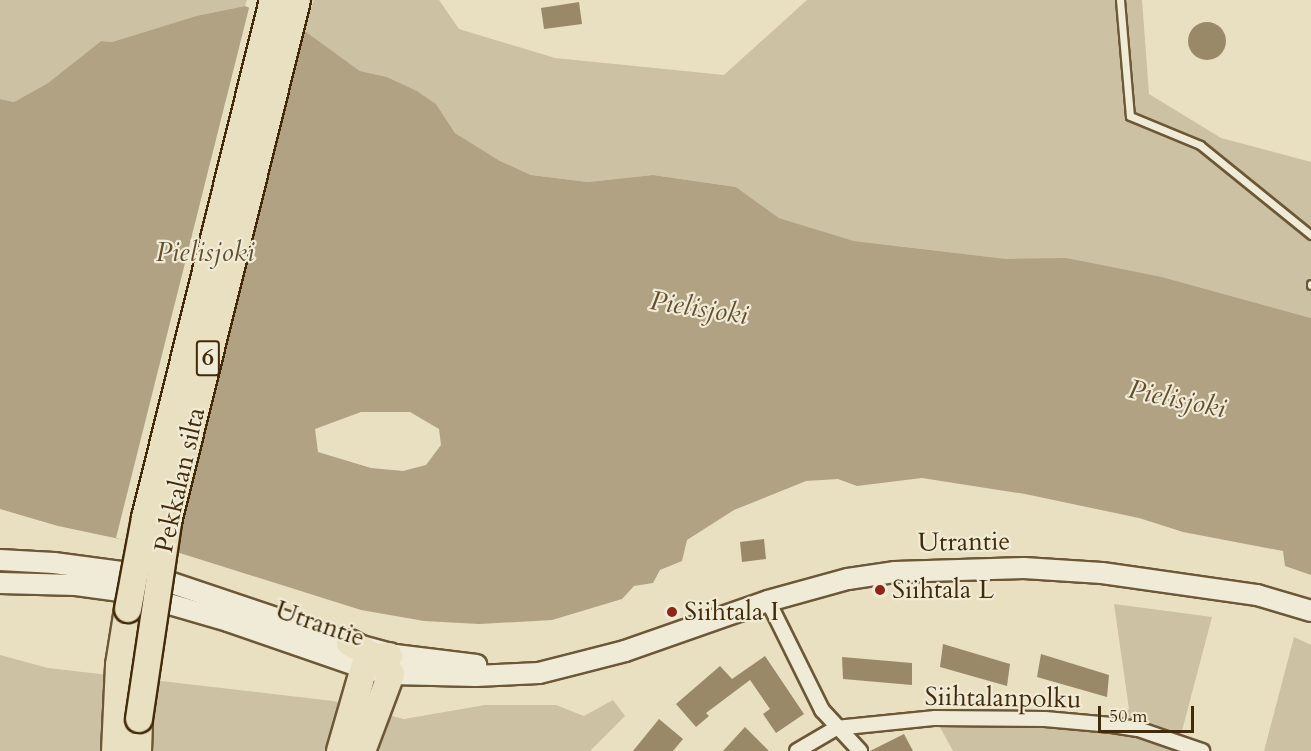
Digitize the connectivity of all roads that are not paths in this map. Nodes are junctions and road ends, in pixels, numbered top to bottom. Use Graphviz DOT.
graph roads {
  1 [pos="273,0"];
  2 [pos="297,0"];
  3 [pos="1120,0"];
  4 [pos="1311,235"];
  5 [pos="0,560"];
  6 [pos="0,583"];
  7 [pos="768,601"];
  8 [pos="1311,611"];
  9 [pos="350,643"];
  10 [pos="381,664"];
  11 [pos="836,728"];
  12 [pos="118,734"];
  13 [pos="138,751"];
  14 [pos="340,751"];
  15 [pos="362,751"];
  16 [pos="797,751"];
  17 [pos="860,751"];
  18 [pos="1202,751"];
  1 -- 12 [label="highway, Pekkalan silta / 6, bridge"];
  2 -- 12 [label="highway, Pekkalan silta / 6, bridge"];
  3 -- 4 [label="lane"];
  5 -- 9 [label="main road, Utrantie"];
  6 -- 10 [label="main road, Utrantie"];
  7 -- 8 [label="main road, Utrantie"];
  7 -- 10 [label="main road, Utrantie"];
  7 -- 11 [label="street"];
  9 -- 10 [label="highway"];
  10 -- 14 [label="highway"];
  10 -- 15 [label="highway"];
  11 -- 16 [label="street"];
  11 -- 17 [label="street"];
  11 -- 18 [label="street, Siihtalanpolku"];
  12 -- 13 [label="highway, 6"];
}
